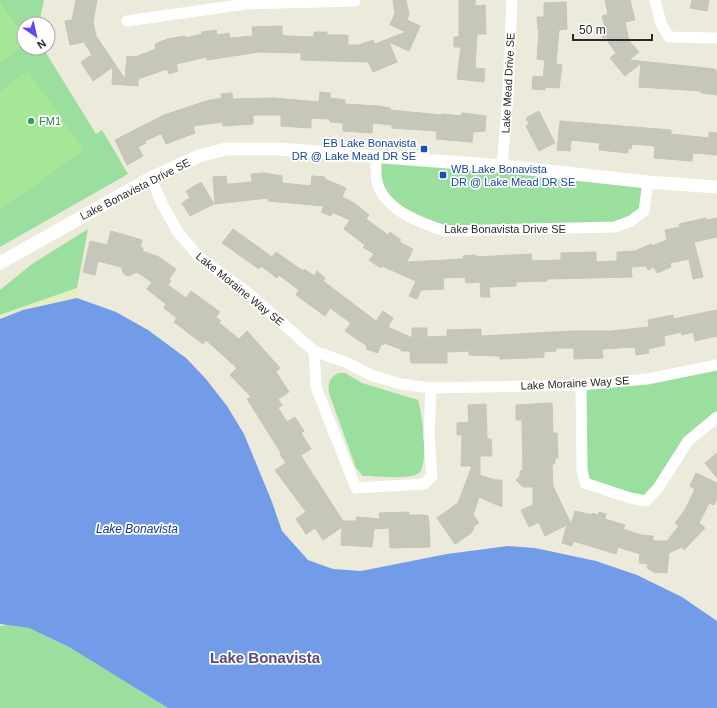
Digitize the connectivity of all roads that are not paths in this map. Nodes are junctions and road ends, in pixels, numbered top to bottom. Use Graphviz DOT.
graph roads {
  1 [pos="512,0"];
  2 [pos="656,0"];
  3 [pos="355,1"];
  4 [pos="246,2"];
  5 [pos="127,21"];
  6 [pos="717,38"];
  7 [pos="376,157"];
  8 [pos="502,166"];
  9 [pos="151,178"];
  10 [pos="648,182"];
  11 [pos="717,187"];
  12 [pos="0,263"];
  13 [pos="314,351"];
  14 [pos="717,365"];
  15 [pos="581,385"];
  16 [pos="431,388"];
  17 [pos="717,417"];
  1 -- 8 [label="street, Lake Mead Drive SE"];
  2 -- 6 [label="street"];
  3 -- 4 [label="street"];
  4 -- 5 [label="street"];
  7 -- 8 [label="street, Lake Bonavista Drive SE"];
  7 -- 9 [label="street, Lake Bonavista Drive SE"];
  7 -- 10 [label="street, Lake Bonavista Drive SE"];
  8 -- 10 [label="street, Lake Bonavista Drive SE"];
  9 -- 12 [label="street, Lake Bonavista Drive SE"];
  9 -- 13 [label="street, Lake Moraine Way SE"];
  10 -- 11 [label="street, Lake Bonavista Drive SE"];
  13 -- 16 [label="street, Lake Moraine Way SE"];
  13 -- 16 [label="street"];
  14 -- 15 [label="street, Lake Moraine Way SE"];
  15 -- 16 [label="street, Lake Moraine Way SE"];
  15 -- 17 [label="street"];
}
